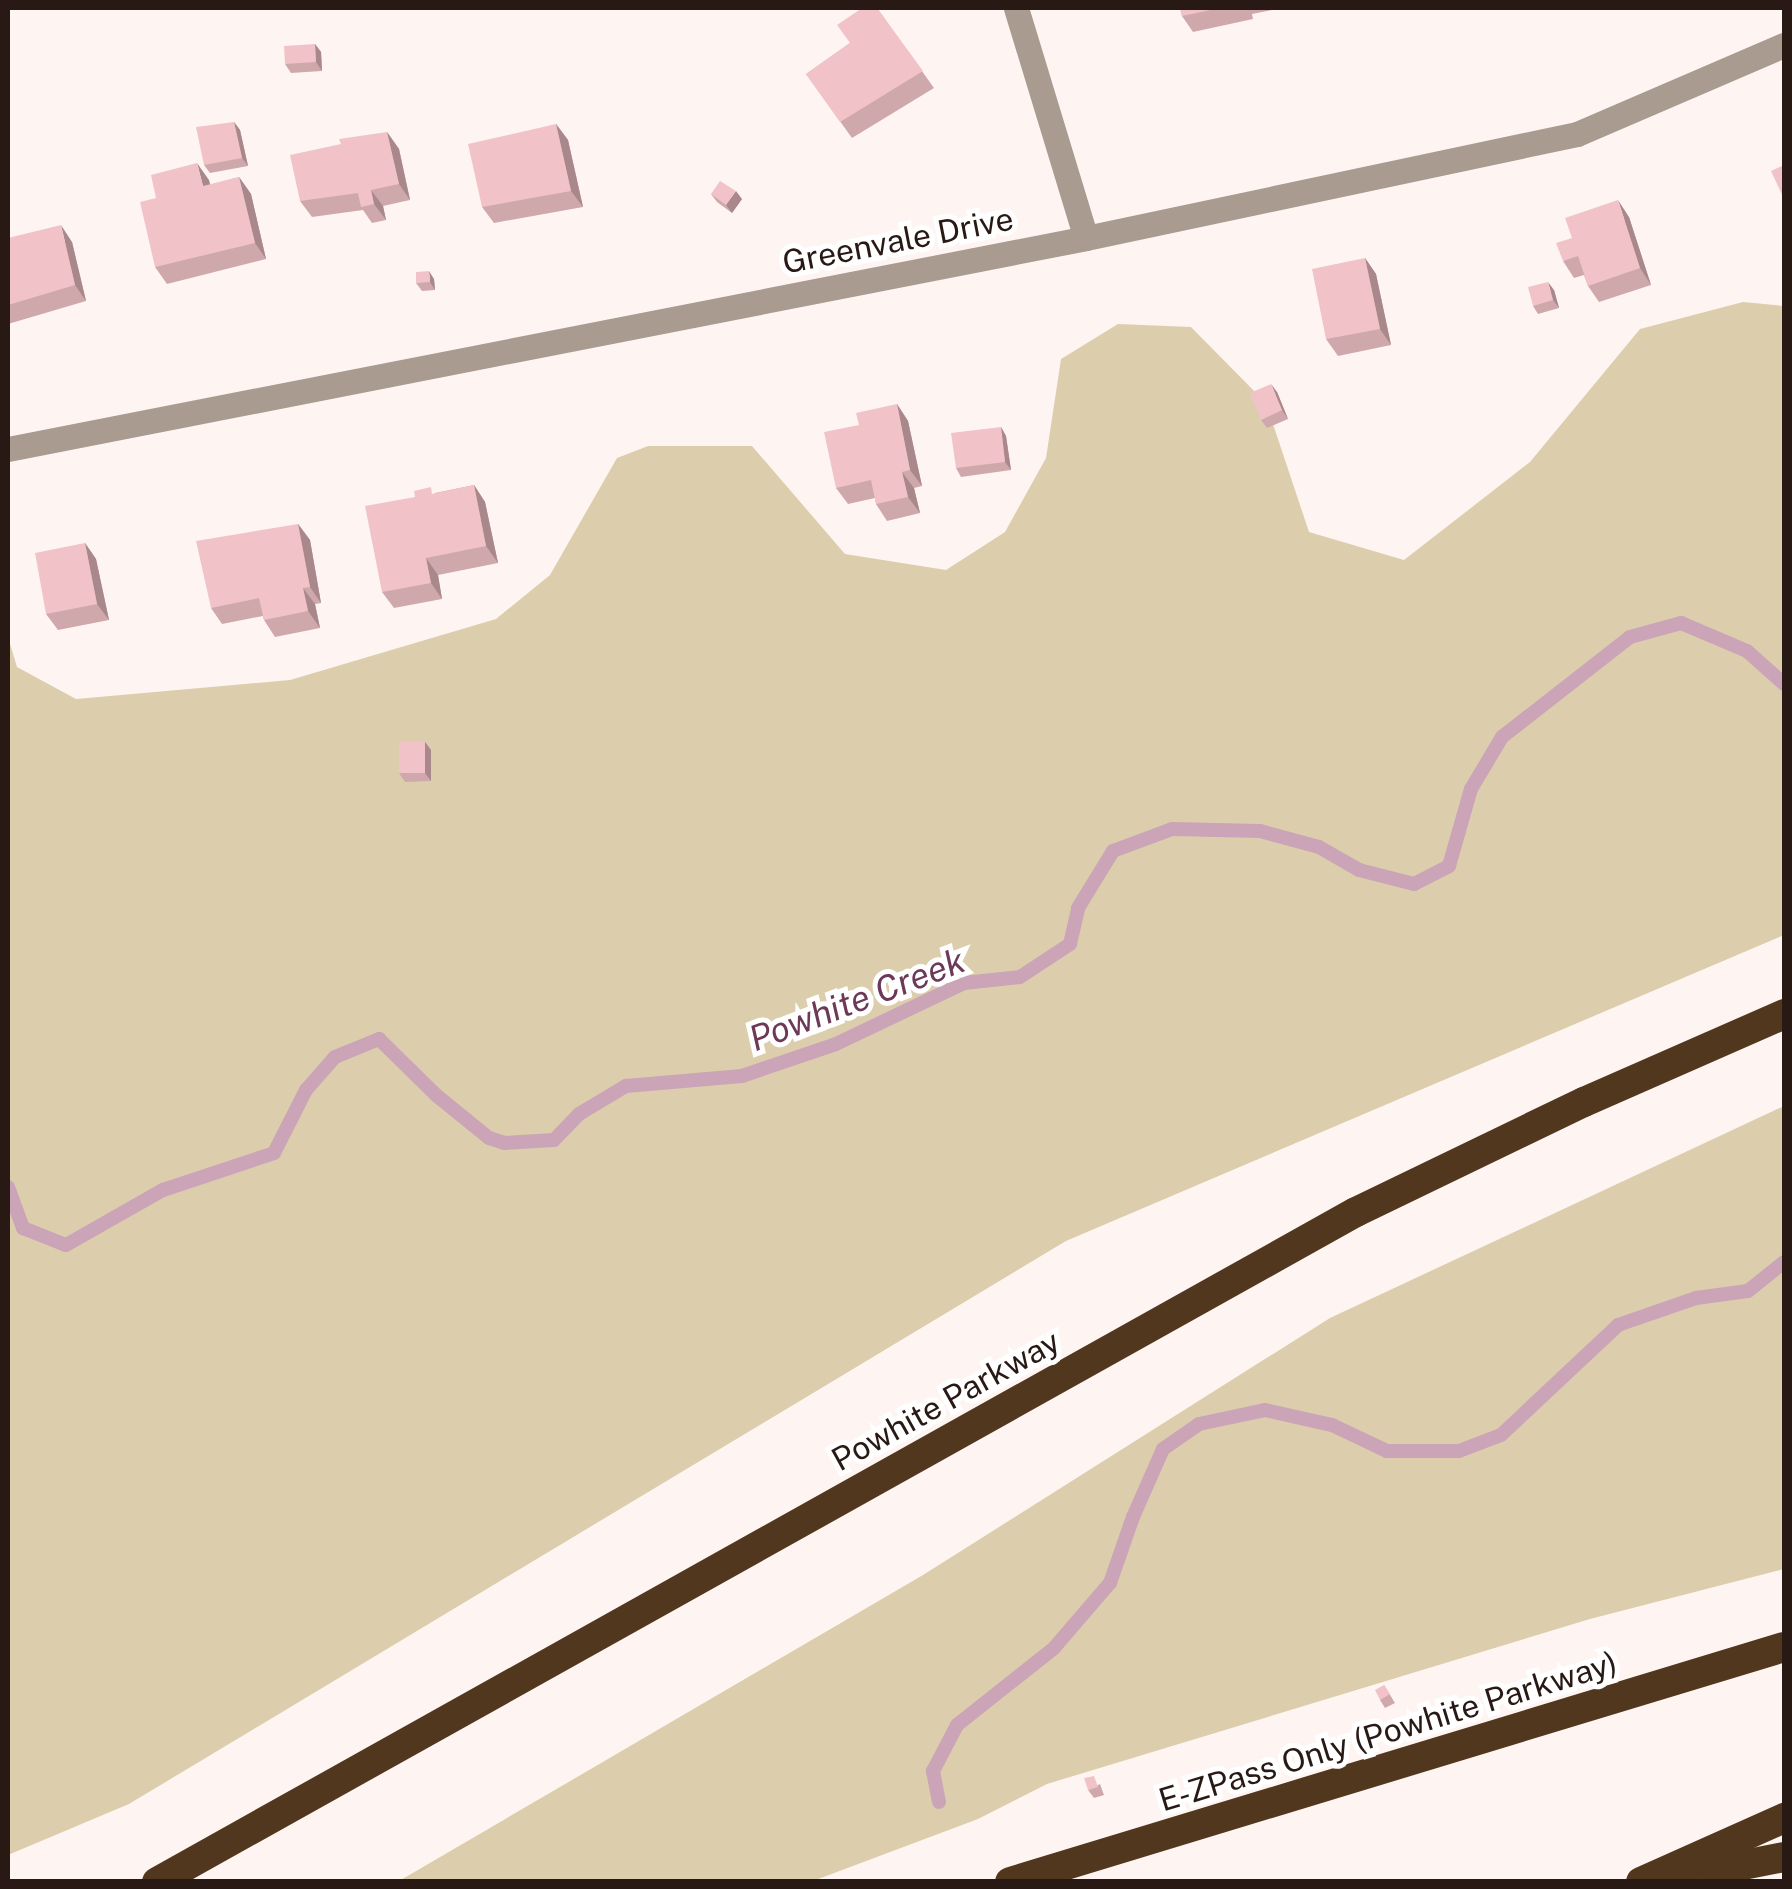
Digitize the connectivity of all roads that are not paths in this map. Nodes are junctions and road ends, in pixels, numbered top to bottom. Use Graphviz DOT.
graph roads {
  1 [pos="1016,8"];
  2 [pos="1784,45"];
  3 [pos="1086,238"];
  4 [pos="8,450"];
  5 [pos="1784,1014"];
  6 [pos="1784,1647"];
  7 [pos="1784,1818"];
  8 [pos="1784,1857"];
  9 [pos="156,1882"];
  10 [pos="1010,1882"];
  11 [pos="1641,1882"];
  12 [pos="1660,1882"];
  1 -- 3 [label="street"];
  2 -- 3 [label="street, Greenvale Drive"];
  3 -- 4 [label="street, Greenvale Drive"];
  5 -- 9 [label="highway, Powhite Parkway"];
  6 -- 10 [label="highway, E-ZPass Only (Powhite Parkway)"];
  7 -- 11 [label="highway"];
  8 -- 12 [label="highway"];
}
